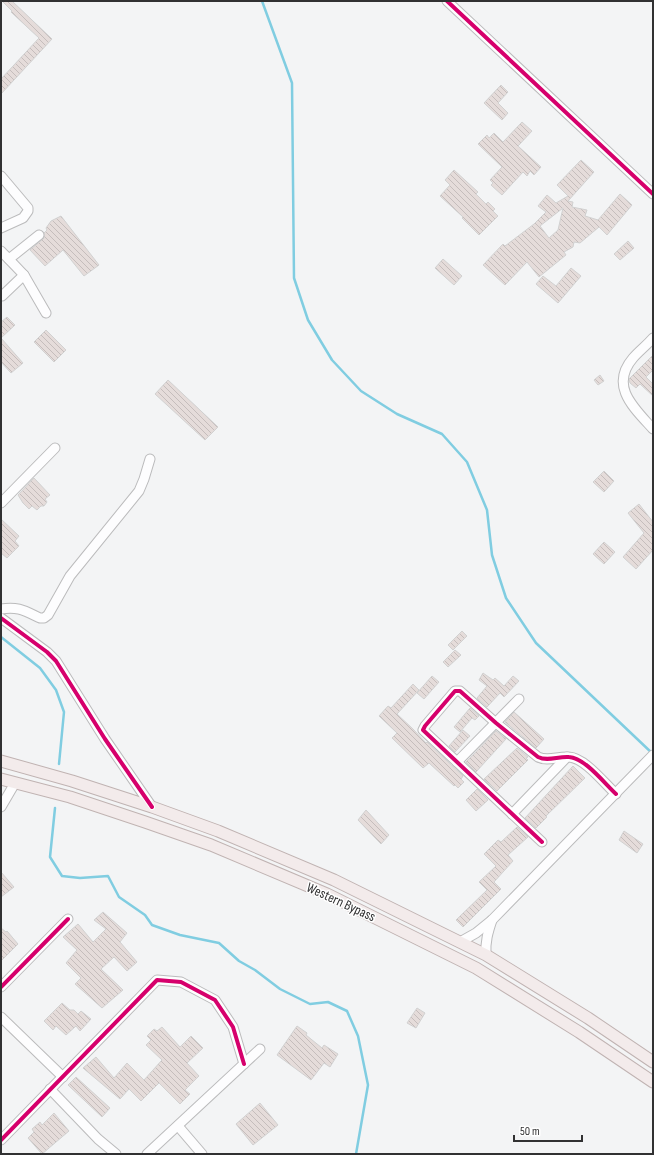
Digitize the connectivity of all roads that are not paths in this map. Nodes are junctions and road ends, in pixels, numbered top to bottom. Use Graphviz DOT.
graph roads {
  1 [pos="447,1"];
  2 [pos="1,176"];
  3 [pos="653,194"];
  4 [pos="1,228"];
  5 [pos="39,235"];
  6 [pos="1,251"];
  7 [pos="9,259"];
  8 [pos="24,275"];
  9 [pos="2,296"];
  10 [pos="46,313"];
  11 [pos="653,338"];
  12 [pos="653,429"];
  13 [pos="56,448"];
  14 [pos="150,459"];
  15 [pos="1,503"];
  16 [pos="1,609"];
  17 [pos="1,618"];
  18 [pos="518,699"];
  19 [pos="496,723"];
  20 [pos="653,755"];
  21 [pos="568,757"];
  22 [pos="1,761"];
  23 [pos="457,762"];
  24 [pos="1,779"];
  25 [pos="15,783"];
  26 [pos="616,794"];
  27 [pos="1,807"];
  28 [pos="152,807"];
  29 [pos="512,814"];
  30 [pos="542,842"];
  31 [pos="68,919"];
  32 [pos="492,920"];
  33 [pos="460,942"];
  34 [pos="486,955"];
  35 [pos="1,987"];
  36 [pos="1,1017"];
  37 [pos="260,1049"];
  38 [pos="653,1062"];
  39 [pos="244,1064"];
  40 [pos="63,1077"];
  41 [pos="653,1082"];
  42 [pos="50,1089"];
  43 [pos="178,1126"];
  44 [pos="1,1140"];
  45 [pos="116,1154"];
  46 [pos="147,1154"];
  47 [pos="202,1154"];
  1 -- 3 [label="street"];
  2 -- 4 [label="street"];
  5 -- 7 [label="street"];
  6 -- 7 [label="street"];
  7 -- 8 [label="street"];
  8 -- 9 [label="street"];
  8 -- 10 [label="street"];
  11 -- 12 [label="street"];
  13 -- 15 [label="street"];
  14 -- 16 [label="street"];
  17 -- 28 [label="street"];
  18 -- 19 [label="street"];
  19 -- 21 [label="street"];
  19 -- 23 [label="street"];
  19 -- 23 [label="street"];
  20 -- 26 [label="street"];
  21 -- 26 [label="street"];
  21 -- 29 [label="street"];
  22 -- 28 [label="main road, Western Bypass"];
  23 -- 29 [label="street"];
  24 -- 25 [label="main road, Western Bypass"];
  25 -- 27 [label="street"];
  25 -- 41 [label="main road, Western Bypass"];
  26 -- 32 [label="street"];
  28 -- 33 [label="main road, Western Bypass"];
  29 -- 30 [label="street"];
  31 -- 35 [label="street"];
  32 -- 33 [label="street"];
  32 -- 34 [label="street"];
  33 -- 34 [label="main road, Western Bypass"];
  34 -- 38 [label="main road, Western Bypass"];
  36 -- 40 [label="street"];
  37 -- 39 [label="street"];
  39 -- 40 [label="street"];
  39 -- 43 [label="street"];
  40 -- 42 [label="street"];
  42 -- 44 [label="street"];
  42 -- 45 [label="street"];
  43 -- 46 [label="street"];
  43 -- 47 [label="street"];
}
